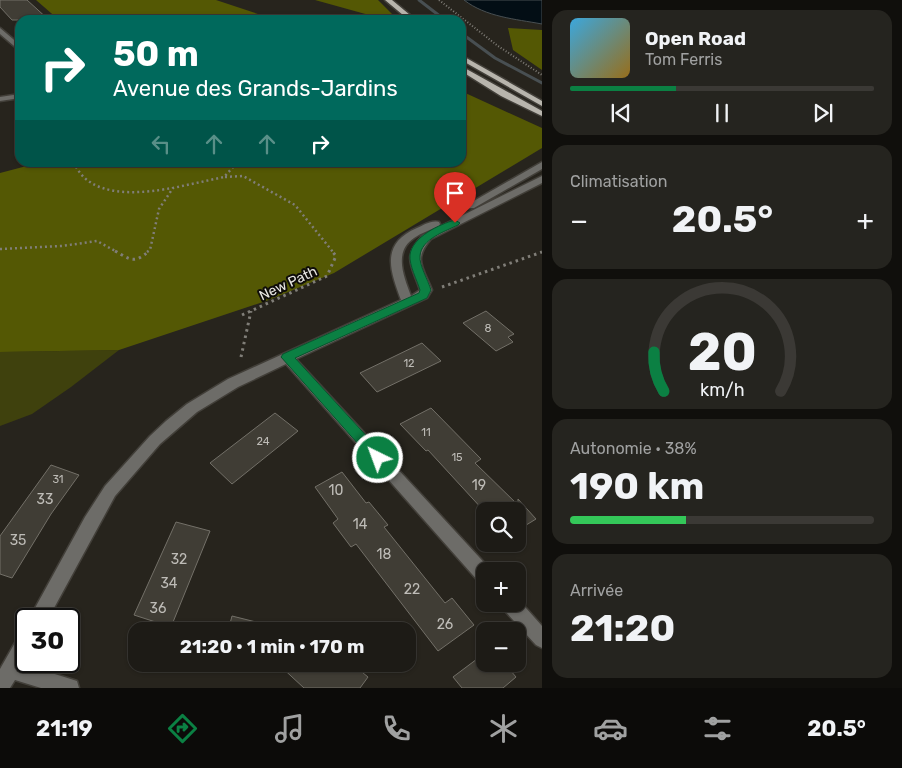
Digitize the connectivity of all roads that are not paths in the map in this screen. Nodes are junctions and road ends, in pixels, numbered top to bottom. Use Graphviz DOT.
graph roads {
  1 [pos="387,0"];
  2 [pos="401,15"];
  3 [pos="406,15"];
  4 [pos="0,30"];
  5 [pos="9,39"];
  6 [pos="0,41"];
  7 [pos="15,44"];
  8 [pos="466,60"];
  9 [pos="466,71"];
  10 [pos="15,97"];
  11 [pos="0,99"];
  12 [pos="542,104"];
  13 [pos="542,114"];
  14 [pos="542,165"];
  15 [pos="542,179"];
  16 [pos="408,302"];
  17 [pos="287,357"];
  18 [pos="476,566"];
  19 [pos="44,608"];
  20 [pos="517,612"];
  21 [pos="542,639"];
  22 [pos="15,660"];
  23 [pos="10,669"];
  24 [pos="0,688"];
  25 [pos="70,688"];
  1 -- 2 [label="main road"];
  1 -- 3 [label="main road"];
  4 -- 5 [label="street"];
  5 -- 6 [label="street"];
  5 -- 7 [label="street"];
  8 -- 12 [label="main road"];
  9 -- 13 [label="main road"];
  10 -- 11 [label="street"];
  14 -- 16 [label="street"];
  15 -- 16 [label="street"];
  16 -- 17 [label="street"];
  17 -- 18 [label="street"];
  17 -- 19 [label="street"];
  20 -- 21 [label="street"];
  22 -- 23 [label="street"];
  23 -- 24 [label="street"];
  23 -- 25 [label="street"];
}
